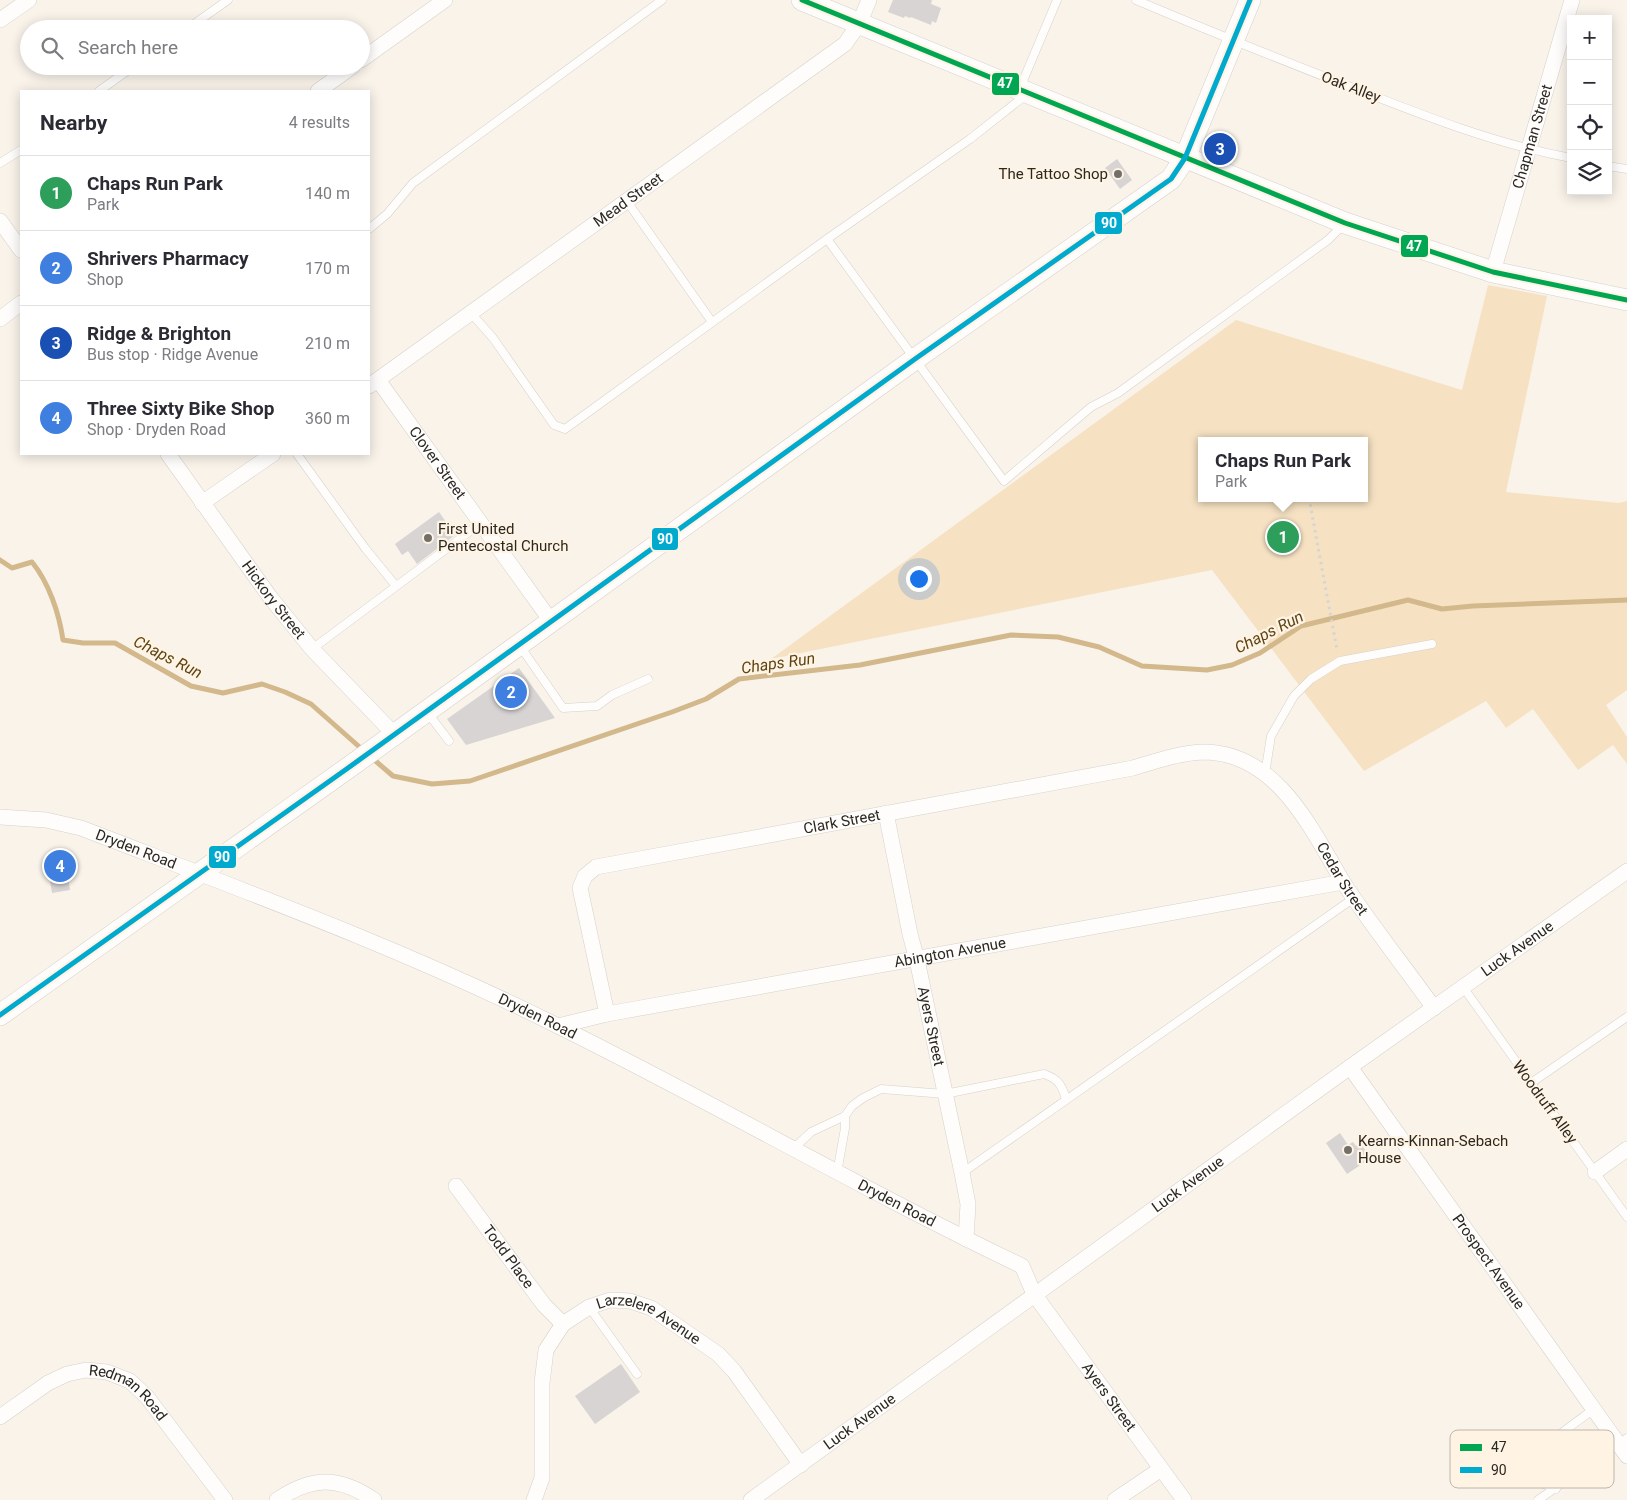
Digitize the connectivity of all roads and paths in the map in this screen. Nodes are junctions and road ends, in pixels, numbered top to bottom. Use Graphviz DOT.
graph roads {
  1 [pos="29,0"];
  2 [pos="228,0"];
  3 [pos="445,0"];
  4 [pos="662,0"];
  5 [pos="802,0"];
  6 [pos="869,0"];
  7 [pos="1058,0"];
  8 [pos="1136,0"];
  9 [pos="1250,0"];
  10 [pos="1572,0"];
  11 [pos="0,20"];
  12 [pos="200,20"];
  13 [pos="859,24"];
  14 [pos="1233,41"];
  15 [pos="370,54"];
  16 [pos="121,75"];
  17 [pos="340,75"];
  18 [pos="100,90"];
  19 [pos="319,90"];
  20 [pos="1023,92"];
  21 [pos="1528,150"];
  22 [pos="20,151"];
  23 [pos="1567,157"];
  24 [pos="1185,158"];
  25 [pos="0,163"];
  26 [pos="1612,167"];
  27 [pos="1627,170"];
  28 [pos="626,200"];
  29 [pos="0,221"];
  30 [pos="1345,223"];
  31 [pos="370,228"];
  32 [pos="827,239"];
  33 [pos="20,249"];
  34 [pos="1493,272"];
  35 [pos="1627,300"];
  36 [pos="20,304"];
  37 [pos="470,312"];
  38 [pos="0,319"];
  39 [pos="712,322"];
  40 [pos="915,359"];
  41 [pos="373,383"];
  42 [pos="169,455"];
  43 [pos="272,455"];
  44 [pos="297,455"];
  45 [pos="1310,502"];
  46 [pos="202,503"];
  47 [pos="481,523"];
  48 [pos="396,586"];
  49 [pos="551,621"];
  50 [pos="1334,639"];
  51 [pos="518,644"];
  52 [pos="1432,644"];
  53 [pos="312,649"];
  54 [pos="648,679"];
  55 [pos="426,710"];
  56 [pos="387,739"];
  57 [pos="449,741"];
  58 [pos="1241,761"];
  59 [pos="1264,774"];
  60 [pos="886,813"];
  61 [pos="0,817"];
  62 [pos="1627,871"];
  63 [pos="198,873"];
  64 [pos="1343,882"];
  65 [pos="1354,898"];
  66 [pos="917,960"];
  67 [pos="1463,987"];
  68 [pos="1434,1008"];
  69 [pos="606,1014"];
  70 [pos="0,1015"];
  71 [pos="1627,1016"];
  72 [pos="558,1026"];
  73 [pos="1350,1067"];
  74 [pos="1531,1083"];
  75 [pos="945,1094"];
  76 [pos="1066,1099"];
  77 [pos="845,1116"];
  78 [pos="793,1149"];
  79 [pos="1627,1150"];
  80 [pos="1595,1172"];
  81 [pos="837,1173"];
  82 [pos="962,1173"];
  83 [pos="456,1186"];
  84 [pos="1627,1217"];
  85 [pos="966,1239"];
  86 [pos="1034,1294"];
  87 [pos="589,1307"];
  88 [pos="563,1324"];
  89 [pos="637,1374"];
  90 [pos="1594,1409"];
  91 [pos="0,1417"];
  92 [pos="1567,1430"];
  93 [pos="1611,1430"];
  94 [pos="1614,1434"];
  95 [pos="1624,1446"];
  96 [pos="801,1465"];
  97 [pos="1161,1469"];
  98 [pos="1556,1489"];
  99 [pos="225,1500"];
  100 [pos="277,1500"];
  101 [pos="374,1500"];
  102 [pos="534,1500"];
  103 [pos="751,1500"];
  104 [pos="1116,1500"];
  105 [pos="1184,1500"];
  106 [pos="1538,1500"];
  1 -- 11 [label="street"];
  2 -- 12 [label="lane"];
  3 -- 15 [label="street"];
  4 -- 31 [label="lane"];
  5 -- 13 [label="street"];
  6 -- 13 [label="street, Mead Street"];
  7 -- 20 [label="lane"];
  8 -- 14 [label="lane, Oak Alley"];
  9 -- 14 [label="street"];
  10 -- 21 [label="street, Chapman Street"];
  13 -- 20 [label="street"];
  13 -- 28 [label="street, Mead Street"];
  14 -- 21 [label="lane, Oak Alley"];
  14 -- 24 [label="street"];
  16 -- 18 [label="lane"];
  17 -- 19 [label="street"];
  20 -- 24 [label="street"];
  20 -- 32 [label="lane"];
  21 -- 23 [label="lane, Oak Alley"];
  21 -- 34 [label="street, Chapman Street"];
  22 -- 25 [label="lane"];
  24 -- 30 [label="street"];
  24 -- 40 [label="street"];
  26 -- 27 [label="lane"];
  28 -- 37 [label="street, Mead Street"];
  28 -- 39 [label="lane"];
  29 -- 33 [label="street"];
  30 -- 34 [label="street"];
  30 -- 40 [label="lane"];
  32 -- 39 [label="lane"];
  32 -- 40 [label="lane"];
  34 -- 35 [label="street"];
  36 -- 38 [label="street"];
  37 -- 39 [label="lane"];
  37 -- 41 [label="street, Mead Street"];
  40 -- 49 [label="street"];
  41 -- 47 [label="street, Clover Street"];
  42 -- 46 [label="street, Hickory Street"];
  43 -- 46 [label="street"];
  44 -- 48 [label="lane"];
  45 -- 50 [label="path"];
  46 -- 53 [label="street, Hickory Street"];
  47 -- 48 [label="lane"];
  47 -- 49 [label="street, Clover Street"];
  48 -- 53 [label="lane"];
  49 -- 51 [label="street"];
  51 -- 54 [label="lane"];
  51 -- 55 [label="street"];
  52 -- 59 [label="lane"];
  53 -- 56 [label="street, Hickory Street"];
  55 -- 56 [label="street"];
  55 -- 57 [label="lane"];
  56 -- 63 [label="street"];
  58 -- 59 [label="street, Cedar Street"];
  58 -- 60 [label="street, Clark Street"];
  59 -- 64 [label="street, Cedar Street"];
  60 -- 66 [label="street, Ayers Street"];
  60 -- 69 [label="street, Clark Street"];
  61 -- 63 [label="street, Dryden Road"];
  62 -- 67 [label="street, Luck Avenue"];
  63 -- 70 [label="street"];
  63 -- 72 [label="street, Dryden Road"];
  64 -- 65 [label="street, Cedar Street"];
  64 -- 66 [label="street, Abington Avenue"];
  65 -- 68 [label="street, Cedar Street"];
  65 -- 76 [label="lane"];
  66 -- 69 [label="street, Abington Avenue"];
  66 -- 75 [label="street, Ayers Street"];
  67 -- 68 [label="street, Luck Avenue"];
  67 -- 74 [label="lane, Woodruff Alley"];
  68 -- 73 [label="street, Luck Avenue"];
  69 -- 72 [label="street, Abington Avenue"];
  71 -- 74 [label="lane"];
  72 -- 78 [label="street, Dryden Road"];
  73 -- 86 [label="street, Luck Avenue"];
  73 -- 90 [label="street, Prospect Avenue"];
  74 -- 80 [label="lane, Woodruff Alley"];
  75 -- 76 [label="lane"];
  75 -- 77 [label="lane"];
  75 -- 82 [label="street, Ayers Street"];
  76 -- 82 [label="lane"];
  77 -- 78 [label="lane"];
  77 -- 81 [label="lane"];
  78 -- 81 [label="street, Dryden Road"];
  79 -- 80 [label="street"];
  80 -- 84 [label="lane, Woodruff Alley"];
  81 -- 85 [label="street, Dryden Road"];
  82 -- 85 [label="street, Ayers Street"];
  83 -- 88 [label="street, Todd Place"];
  85 -- 86 [label="street, Dryden Road"];
  86 -- 96 [label="street, Luck Avenue"];
  86 -- 97 [label="street, Ayers Street"];
  87 -- 88 [label="street, Larzelere Avenue"];
  87 -- 89 [label="lane"];
  87 -- 96 [label="street, Larzelere Avenue"];
  88 -- 102 [label="street, Larzelere Avenue"];
  90 -- 92 [label="lane"];
  90 -- 93 [label="street, Prospect Avenue"];
  91 -- 99 [label="street, Redman Road"];
  94 -- 95 [label="street, Prospect Avenue"];
  96 -- 103 [label="street, Luck Avenue"];
  97 -- 104 [label="street"];
  97 -- 105 [label="street, Ayers Street"];
  98 -- 106 [label="lane"];
  100 -- 101 [label="street"];
}
